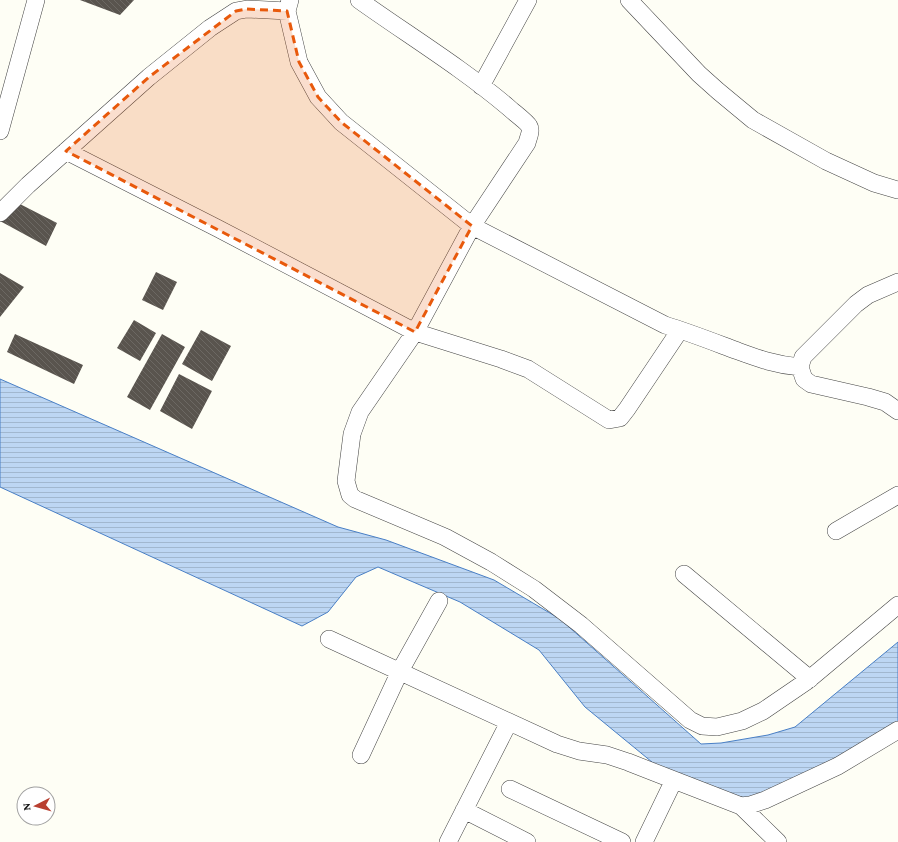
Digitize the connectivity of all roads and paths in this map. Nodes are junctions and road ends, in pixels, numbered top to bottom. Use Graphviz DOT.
graph roads {
  1 [pos="36,0"];
  2 [pos="358,0"];
  3 [pos="528,0"];
  4 [pos="629,0"];
  5 [pos="288,5"];
  6 [pos="481,86"];
  7 [pos="0,131"];
  8 [pos="66,151"];
  9 [pos="898,190"];
  10 [pos="0,213"];
  11 [pos="472,226"];
  12 [pos="898,282"];
  13 [pos="680,330"];
  14 [pos="415,332"];
  15 [pos="800,367"];
  16 [pos="898,411"];
  17 [pos="898,495"];
  18 [pos="836,531"];
  19 [pos="684,574"];
  20 [pos="439,601"];
  21 [pos="898,605"];
  22 [pos="330,639"];
  23 [pos="400,671"];
  24 [pos="810,679"];
  25 [pos="509,722"];
  26 [pos="898,730"];
  27 [pos="361,756"];
  28 [pos="674,780"];
  29 [pos="510,790"];
  30 [pos="741,806"];
  31 [pos="464,810"];
  32 [pos="448,842"];
  33 [pos="527,842"];
  34 [pos="622,842"];
  35 [pos="644,842"];
  36 [pos="778,842"];
  1 -- 7 [label="street"];
  2 -- 6 [label="street"];
  3 -- 6 [label="street"];
  4 -- 9 [label="street"];
  5 -- 8 [label="street"];
  5 -- 11 [label="street"];
  6 -- 11 [label="street"];
  8 -- 10 [label="street"];
  8 -- 14 [label="street"];
  11 -- 13 [label="street"];
  11 -- 14 [label="street"];
  12 -- 15 [label="street"];
  13 -- 14 [label="street"];
  13 -- 15 [label="street"];
  14 -- 24 [label="street"];
  15 -- 16 [label="street"];
  17 -- 18 [label="street"];
  19 -- 24 [label="street"];
  20 -- 23 [label="street"];
  21 -- 24 [label="street"];
  22 -- 23 [label="street"];
  23 -- 25 [label="street"];
  23 -- 27 [label="street"];
  25 -- 28 [label="street"];
  25 -- 31 [label="street"];
  26 -- 30 [label="street"];
  28 -- 30 [label="street"];
  28 -- 35 [label="street"];
  29 -- 34 [label="street"];
  30 -- 36 [label="street"];
  31 -- 32 [label="street"];
  31 -- 33 [label="street"];
}
